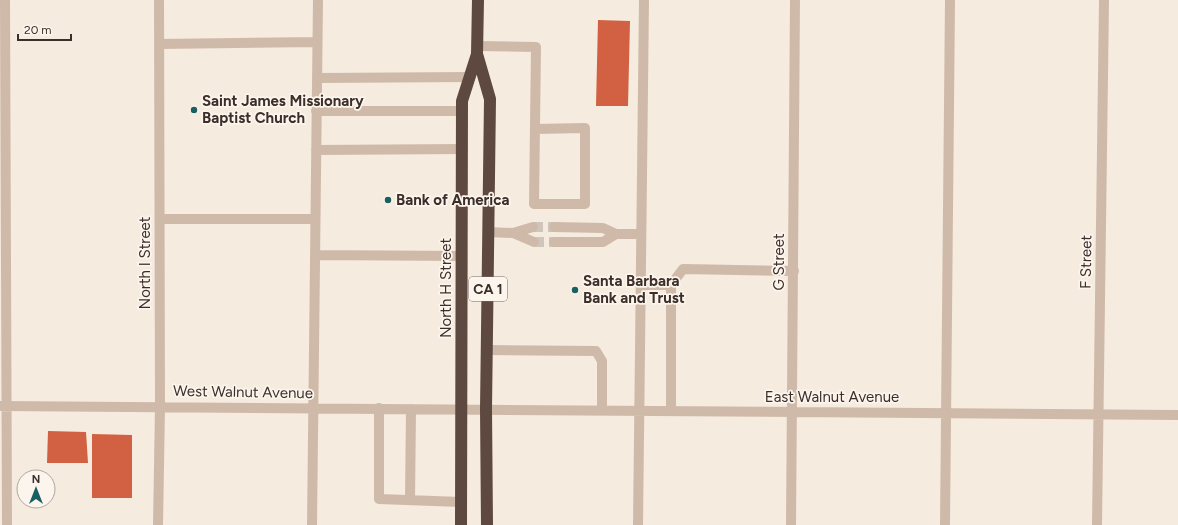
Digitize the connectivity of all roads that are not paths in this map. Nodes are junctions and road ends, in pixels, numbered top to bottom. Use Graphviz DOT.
graph roads {
  1 [pos="5,0"];
  2 [pos="158,0"];
  3 [pos="318,0"];
  4 [pos="478,0"];
  5 [pos="644,0"];
  6 [pos="795,0"];
  7 [pos="950,0"];
  8 [pos="1104,0"];
  9 [pos="317,42"];
  10 [pos="159,44"];
  11 [pos="477,50"];
  12 [pos="470,77"];
  13 [pos="317,78"];
  14 [pos="462,111"];
  15 [pos="316,112"];
  16 [pos="535,129"];
  17 [pos="462,149"];
  18 [pos="316,150"];
  19 [pos="160,219"];
  20 [pos="315,219"];
  21 [pos="533,227"];
  22 [pos="554,227"];
  23 [pos="488,232"];
  24 [pos="513,233"];
  25 [pos="616,234"];
  26 [pos="641,234"];
  27 [pos="534,242"];
  28 [pos="554,242"];
  29 [pos="314,255"];
  30 [pos="462,256"];
  31 [pos="794,271"];
  32 [pos="640,285"];
  33 [pos="671,285"];
  34 [pos="487,350"];
  35 [pos="4,406"];
  36 [pos="160,406"];
  37 [pos="313,408"];
  38 [pos="379,408"];
  39 [pos="411,409"];
  40 [pos="461,409"];
  41 [pos="486,409"];
  42 [pos="602,410"];
  43 [pos="639,410"];
  44 [pos="670,411"];
  45 [pos="793,411"];
  46 [pos="945,412"];
  47 [pos="1099,413"];
  48 [pos="1178,415"];
  49 [pos="410,500"];
  50 [pos="461,502"];
  51 [pos="7,525"];
  52 [pos="158,525"];
  53 [pos="312,525"];
  54 [pos="461,525"];
  55 [pos="487,525"];
  56 [pos="638,525"];
  57 [pos="791,525"];
  58 [pos="945,525"];
  59 [pos="1097,525"];
  1 -- 35 [label="street"];
  2 -- 10 [label="street, North I Street"];
  3 -- 9 [label="street"];
  4 -- 11 [label="highway, North H Street / CA 1"];
  5 -- 26 [label="street"];
  6 -- 31 [label="street, G Street"];
  7 -- 46 [label="street"];
  8 -- 47 [label="street, F Street"];
  9 -- 10 [label="street"];
  9 -- 13 [label="street"];
  10 -- 19 [label="street, North I Street"];
  11 -- 12 [label="highway, North H Street / CA 1"];
  11 -- 16 [label="street"];
  11 -- 23 [label="highway, North H Street / CA 1"];
  12 -- 13 [label="street"];
  12 -- 14 [label="highway, North H Street / CA 1"];
  13 -- 15 [label="street"];
  14 -- 15 [label="street"];
  14 -- 17 [label="highway, North H Street / CA 1"];
  15 -- 18 [label="street"];
  16 -- 16 [label="street"];
  17 -- 18 [label="street"];
  17 -- 30 [label="highway, North H Street / CA 1"];
  18 -- 20 [label="street"];
  19 -- 20 [label="street"];
  19 -- 36 [label="street, North I Street"];
  20 -- 29 [label="street"];
  21 -- 24 [label="street"];
  22 -- 25 [label="street"];
  23 -- 24 [label="street"];
  23 -- 34 [label="highway, North H Street / CA 1"];
  24 -- 27 [label="street"];
  25 -- 26 [label="street"];
  25 -- 28 [label="street"];
  26 -- 32 [label="street"];
  29 -- 30 [label="street"];
  29 -- 37 [label="street"];
  30 -- 40 [label="highway, North H Street / CA 1"];
  31 -- 33 [label="street"];
  31 -- 45 [label="street, G Street"];
  32 -- 33 [label="street"];
  32 -- 43 [label="street"];
  33 -- 44 [label="street"];
  34 -- 41 [label="highway, North H Street / CA 1"];
  34 -- 42 [label="street"];
  35 -- 36 [label="street, West Walnut Avenue"];
  35 -- 51 [label="street"];
  36 -- 37 [label="street, West Walnut Avenue"];
  36 -- 52 [label="street, North I Street"];
  37 -- 38 [label="street, West Walnut Avenue"];
  37 -- 53 [label="street"];
  38 -- 39 [label="street, West Walnut Avenue"];
  38 -- 49 [label="street"];
  39 -- 40 [label="street, West Walnut Avenue"];
  39 -- 49 [label="street"];
  40 -- 41 [label="street, West Walnut Avenue"];
  40 -- 50 [label="highway, North H Street / CA 1"];
  41 -- 42 [label="street, East Walnut Avenue"];
  41 -- 55 [label="highway, North H Street / CA 1"];
  42 -- 43 [label="street, East Walnut Avenue"];
  43 -- 44 [label="street, East Walnut Avenue"];
  43 -- 56 [label="street"];
  44 -- 45 [label="street, East Walnut Avenue"];
  45 -- 46 [label="street, East Walnut Avenue"];
  45 -- 57 [label="street, G Street"];
  46 -- 47 [label="street, East Walnut Avenue"];
  46 -- 58 [label="street"];
  47 -- 48 [label="street, East Walnut Avenue"];
  47 -- 59 [label="street, F Street"];
  49 -- 50 [label="street"];
  50 -- 54 [label="highway, North H Street / CA 1"];
}
